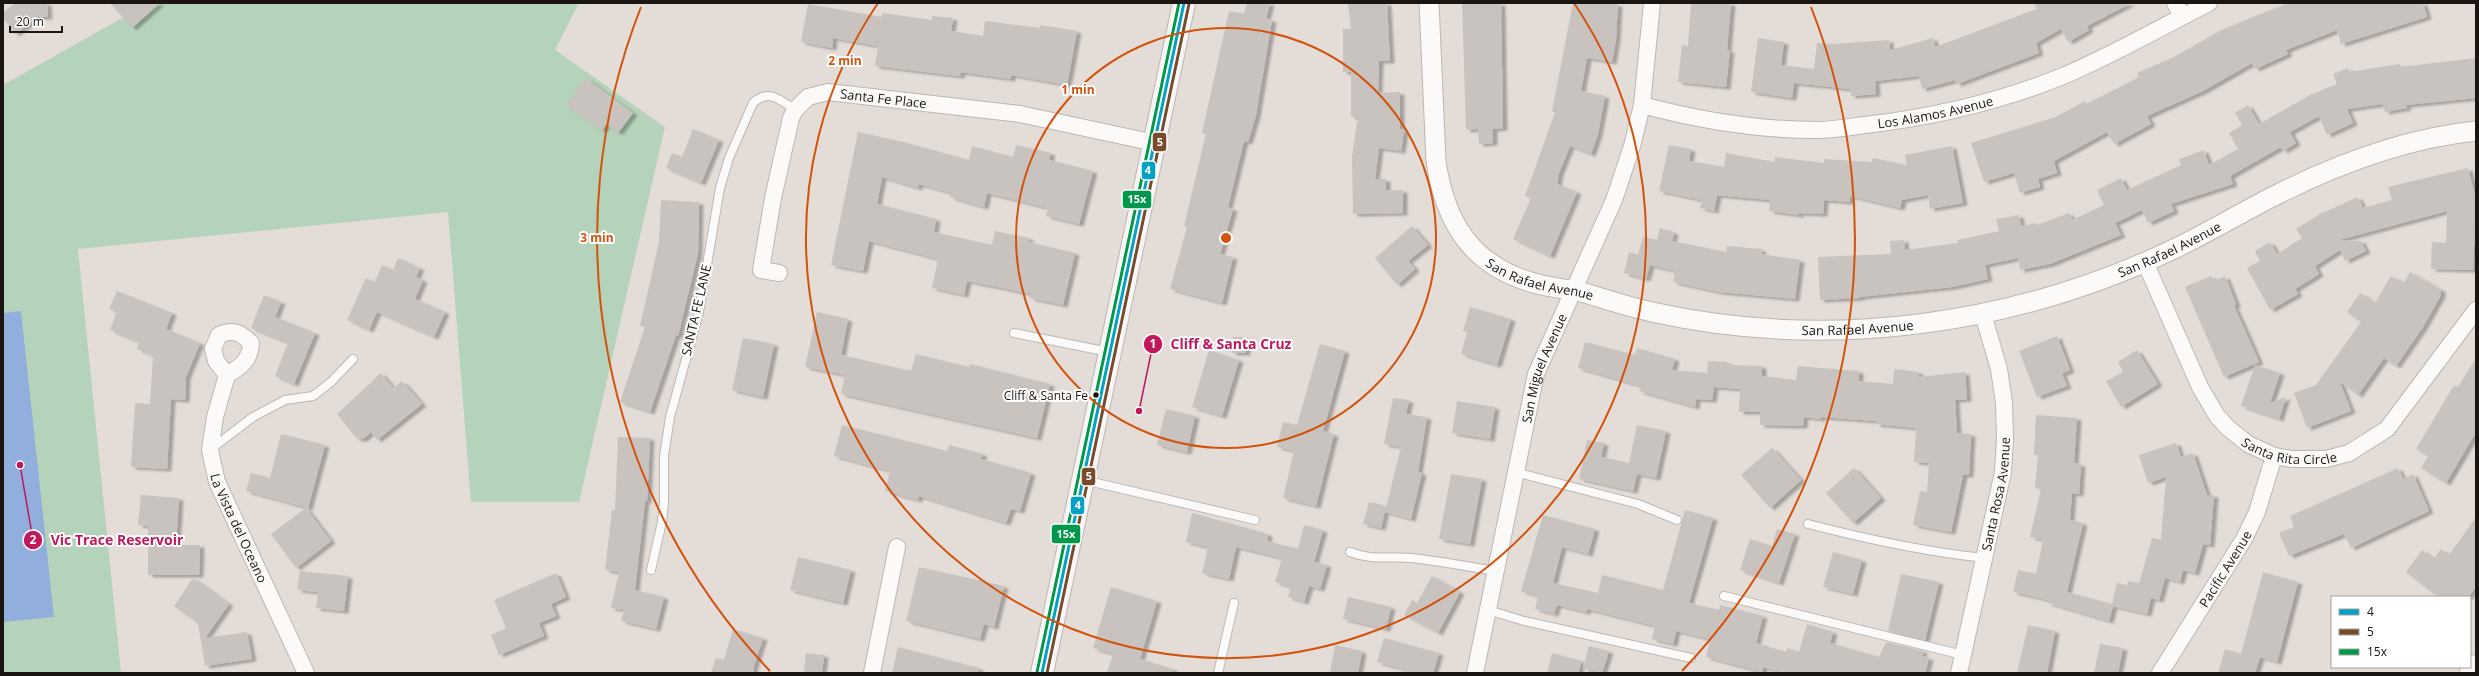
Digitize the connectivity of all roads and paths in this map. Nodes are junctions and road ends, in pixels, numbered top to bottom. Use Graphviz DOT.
graph roads {
  1 [pos="1184,3"];
  2 [pos="1428,3"];
  3 [pos="1652,3"];
  4 [pos="2209,3"];
  5 [pos="2178,10"];
  6 [pos="1642,105"];
  7 [pos="795,110"];
  8 [pos="2476,131"];
  9 [pos="1155,143"];
  10 [pos="2145,262"];
  11 [pos="779,273"];
  12 [pos="1574,290"];
  13 [pos="2476,310"];
  14 [pos="1983,314"];
  15 [pos="1014,333"];
  16 [pos="1110,352"];
  17 [pos="353,359"];
  18 [pos="227,375"];
  19 [pos="210,450"];
  20 [pos="2274,456"];
  21 [pos="1515,472"];
  22 [pos="1083,480"];
  23 [pos="1255,520"];
  24 [pos="1677,520"];
  25 [pos="1808,524"];
  26 [pos="897,547"];
  27 [pos="1350,552"];
  28 [pos="1985,558"];
  29 [pos="651,570"];
  30 [pos="1495,571"];
  31 [pos="1724,596"];
  32 [pos="1234,603"];
  33 [pos="1488,610"];
  34 [pos="1963,655"];
  35 [pos="1691,658"];
  36 [pos="2476,666"];
  37 [pos="306,673"];
  38 [pos="872,673"];
  39 [pos="1042,673"];
  40 [pos="1218,673"];
  41 [pos="1475,673"];
  42 [pos="1959,673"];
  43 [pos="2160,673"];
  44 [pos="2471,673"];
  1 -- 9 [label="main road"];
  2 -- 12 [label="street, San Rafael Avenue"];
  3 -- 6 [label="street, San Miguel Avenue"];
  4 -- 5 [label="street, Los Alamos Avenue"];
  5 -- 6 [label="street, Los Alamos Avenue"];
  6 -- 12 [label="street, San Miguel Avenue"];
  7 -- 9 [label="street, Santa Fe Place"];
  7 -- 11 [label="street"];
  7 -- 29 [label="lane, SANTA FE LANE"];
  8 -- 10 [label="street, San Rafael Avenue"];
  9 -- 16 [label="main road"];
  10 -- 14 [label="street, San Rafael Avenue"];
  10 -- 20 [label="street, Santa Rita Circle"];
  12 -- 14 [label="street, San Rafael Avenue"];
  12 -- 21 [label="street, San Miguel Avenue"];
  13 -- 20 [label="street, Santa Rita Circle"];
  14 -- 28 [label="street, Santa Rosa Avenue"];
  15 -- 16 [label="lane"];
  16 -- 22 [label="main road"];
  17 -- 19 [label="lane"];
  18 -- 19 [label="street, La Vista del Oceano"];
  19 -- 37 [label="street, La Vista del Oceano"];
  20 -- 43 [label="street, Pacific Avenue"];
  21 -- 24 [label="lane"];
  21 -- 30 [label="street, San Miguel Avenue"];
  22 -- 23 [label="lane"];
  22 -- 39 [label="main road"];
  25 -- 28 [label="lane"];
  26 -- 38 [label="street"];
  27 -- 30 [label="lane"];
  28 -- 34 [label="street, Santa Rosa Avenue"];
  30 -- 33 [label="street, San Miguel Avenue"];
  31 -- 34 [label="lane"];
  32 -- 40 [label="lane"];
  33 -- 35 [label="lane"];
  33 -- 41 [label="street, San Miguel Avenue"];
  34 -- 42 [label="street, Santa Rosa Avenue"];
  36 -- 44 [label="main road"];
}
